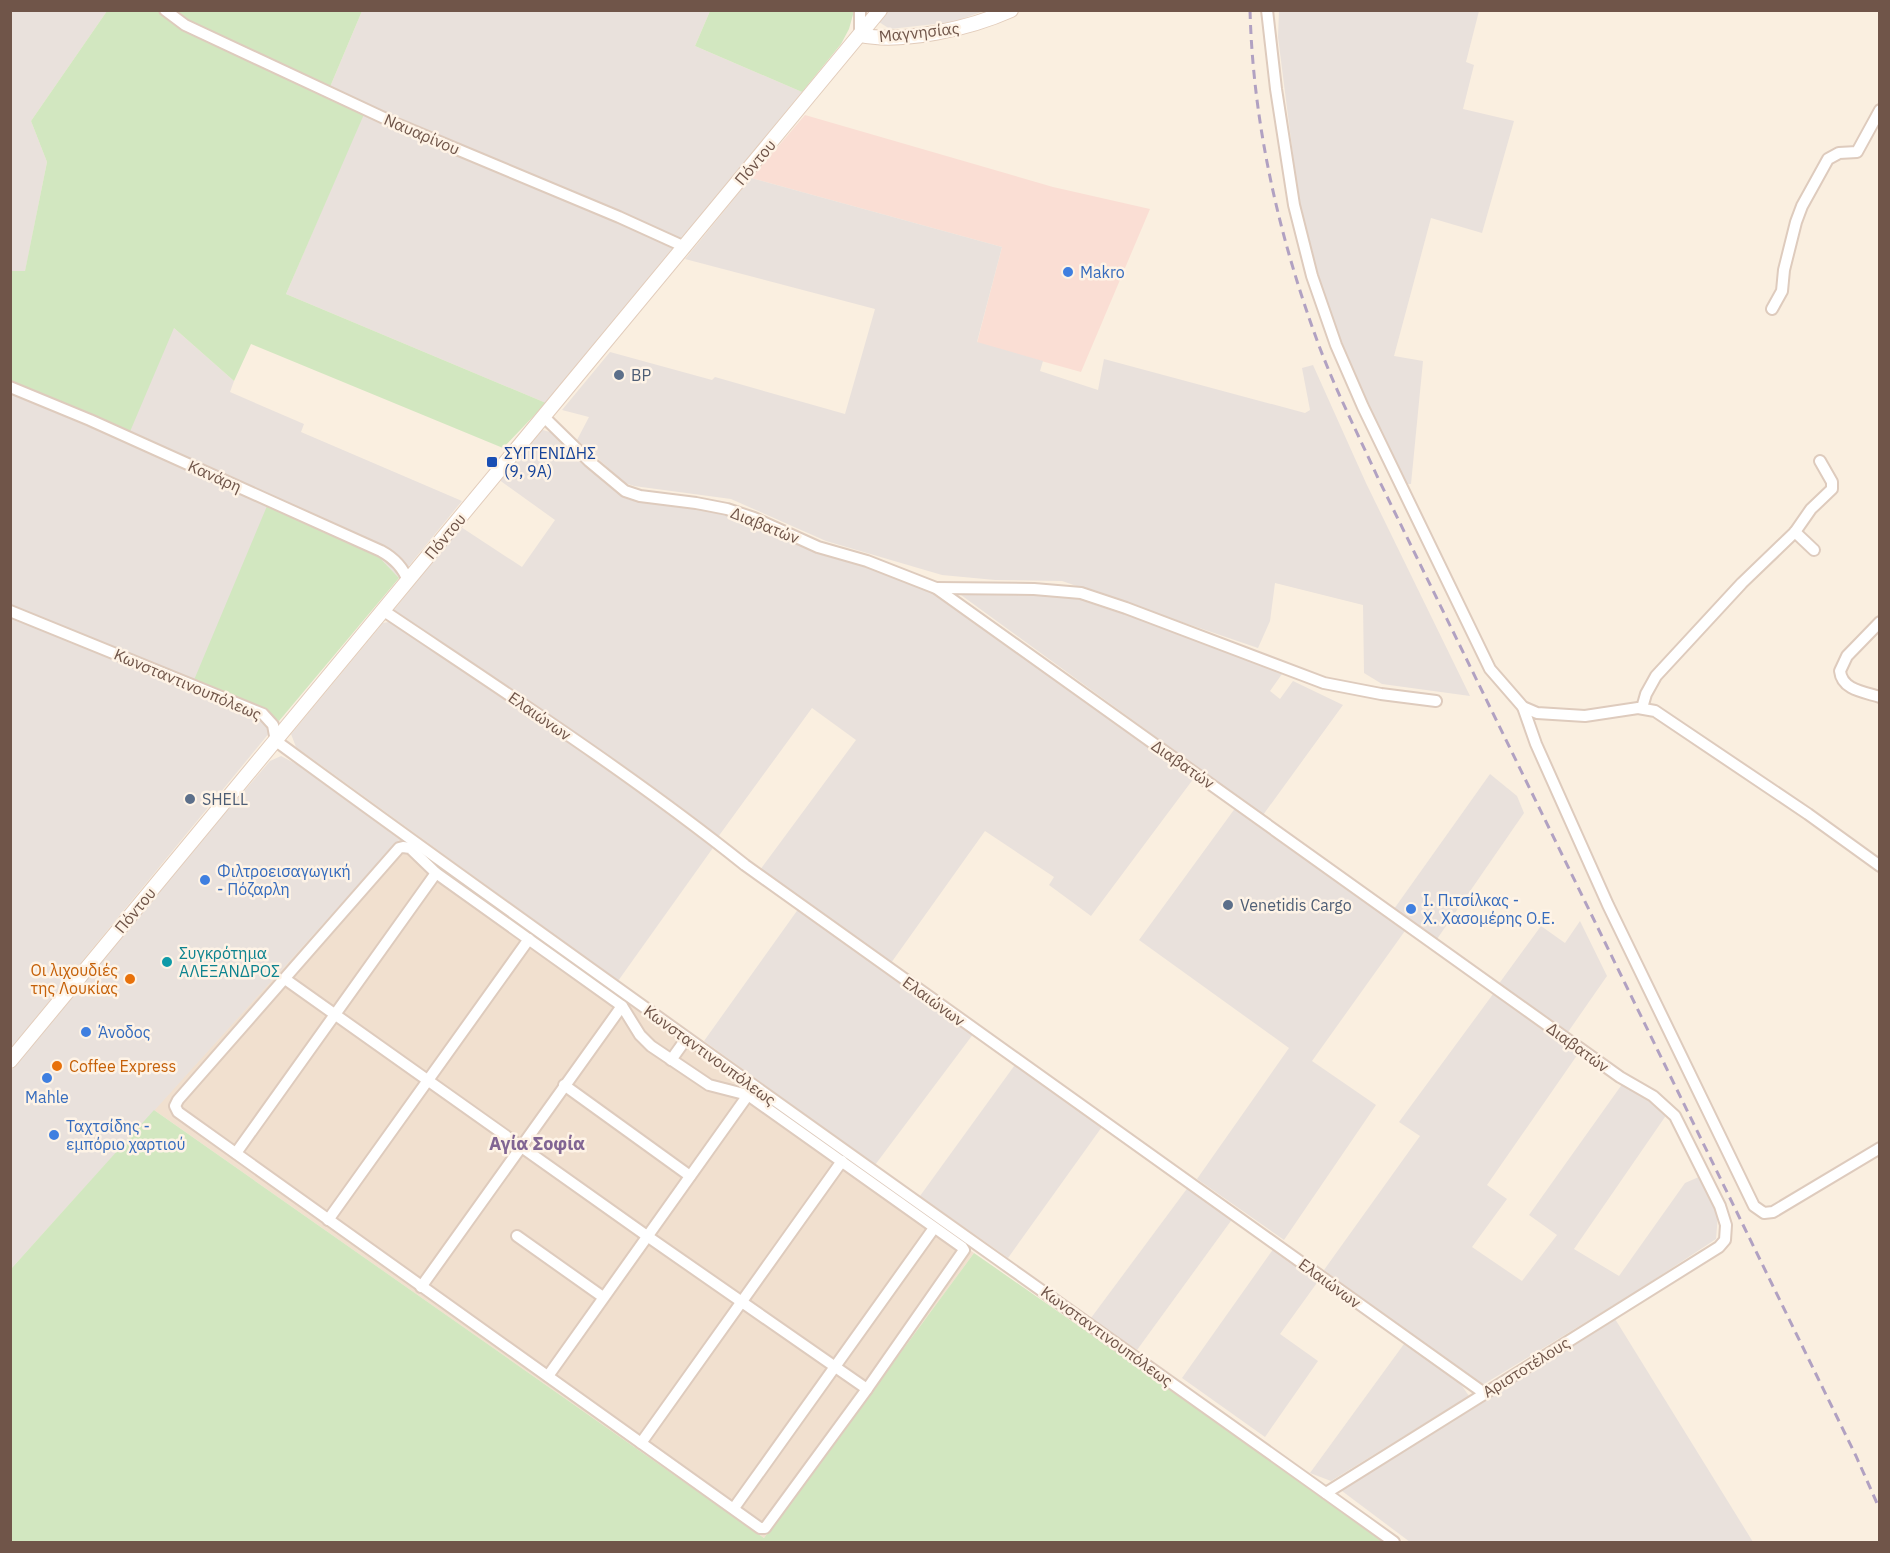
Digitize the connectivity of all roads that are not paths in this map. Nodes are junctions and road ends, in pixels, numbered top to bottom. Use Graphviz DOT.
graph roads {
  1 [pos="165,10"];
  2 [pos="860,10"];
  3 [pos="880,10"];
  4 [pos="1011,10"];
  5 [pos="1267,10"];
  6 [pos="860,35"];
  7 [pos="1880,110"];
  8 [pos="685,247"];
  9 [pos="1772,309"];
  10 [pos="10,387"];
  11 [pos="544,417"];
  12 [pos="1820,461"];
  13 [pos="1795,532"];
  14 [pos="1814,550"];
  15 [pos="408,581"];
  16 [pos="936,588"];
  17 [pos="10,611"];
  18 [pos="384,611"];
  19 [pos="1880,622"];
  20 [pos="1880,697"];
  21 [pos="1436,701"];
  22 [pos="1523,707"];
  23 [pos="1642,708"];
  24 [pos="276,741"];
  25 [pos="1880,866"];
  26 [pos="436,873"];
  27 [pos="529,939"];
  28 [pos="285,979"];
  29 [pos="622,1006"];
  30 [pos="333,1015"];
  31 [pos="686,1039"];
  32 [pos="13,1055"];
  33 [pos="672,1060"];
  34 [pos="428,1081"];
  35 [pos="564,1085"];
  36 [pos="748,1095"];
  37 [pos="522,1147"];
  38 [pos="1880,1148"];
  39 [pos="236,1154"];
  40 [pos="842,1161"];
  41 [pos="690,1176"];
  42 [pos="328,1220"];
  43 [pos="934,1228"];
  44 [pos="517,1236"];
  45 [pos="647,1236"];
  46 [pos="1725,1240"];
  47 [pos="421,1287"];
  48 [pos="603,1297"];
  49 [pos="740,1301"];
  50 [pos="834,1367"];
  51 [pos="548,1376"];
  52 [pos="867,1389"];
  53 [pos="1484,1393"];
  54 [pos="641,1443"];
  55 [pos="1326,1493"];
  56 [pos="734,1508"];
  57 [pos="1394,1542"];
  1 -- 8 [label="street, Ναυαρίνου"];
  2 -- 6 [label="street"];
  3 -- 6 [label="street, Πόντου"];
  4 -- 6 [label="street, Μαγνησίας"];
  5 -- 22 [label="street"];
  6 -- 8 [label="street, Πόντου"];
  7 -- 9 [label="street"];
  8 -- 11 [label="street, Πόντου"];
  10 -- 15 [label="street, Κανάρη"];
  11 -- 15 [label="street, Πόντου"];
  11 -- 16 [label="street, Διαβατών"];
  12 -- 13 [label="street"];
  13 -- 14 [label="street"];
  13 -- 23 [label="street"];
  15 -- 18 [label="street, Πόντου"];
  16 -- 21 [label="street"];
  16 -- 46 [label="street, Διαβατών"];
  17 -- 24 [label="street, Κωνσταντινουπόλεως"];
  18 -- 24 [label="street, Πόντου"];
  18 -- 53 [label="street, Ελαιώνων"];
  19 -- 20 [label="street"];
  22 -- 23 [label="street"];
  22 -- 38 [label="street"];
  23 -- 25 [label="street"];
  24 -- 31 [label="street, Κωνσταντινουπόλεως"];
  24 -- 32 [label="street, Πόντου"];
  26 -- 27 [label="street"];
  26 -- 28 [label="street"];
  26 -- 30 [label="street"];
  27 -- 29 [label="street"];
  27 -- 34 [label="street"];
  28 -- 30 [label="street"];
  28 -- 39 [label="street"];
  29 -- 33 [label="street"];
  29 -- 35 [label="street"];
  30 -- 34 [label="street"];
  30 -- 39 [label="street"];
  31 -- 33 [label="street"];
  31 -- 55 [label="street, Κωνσταντινουπόλεως"];
  33 -- 36 [label="street"];
  34 -- 37 [label="street"];
  34 -- 42 [label="street"];
  35 -- 37 [label="street"];
  35 -- 41 [label="street"];
  36 -- 40 [label="street"];
  36 -- 41 [label="street"];
  37 -- 45 [label="street"];
  37 -- 47 [label="street"];
  39 -- 42 [label="street"];
  40 -- 43 [label="street"];
  40 -- 49 [label="street"];
  41 -- 45 [label="street"];
  42 -- 47 [label="street"];
  43 -- 50 [label="street"];
  43 -- 52 [label="street"];
  44 -- 48 [label="street"];
  45 -- 48 [label="street"];
  45 -- 49 [label="street"];
  46 -- 53 [label="street, Αριστοτέλους"];
  47 -- 51 [label="street"];
  48 -- 51 [label="street"];
  49 -- 50 [label="street"];
  49 -- 54 [label="street"];
  50 -- 52 [label="street"];
  50 -- 56 [label="street"];
  51 -- 54 [label="street"];
  52 -- 56 [label="street"];
  53 -- 55 [label="street, Αριστοτέλους"];
  54 -- 56 [label="street"];
  55 -- 57 [label="street, Κωνσταντινουπόλεως"];
}
